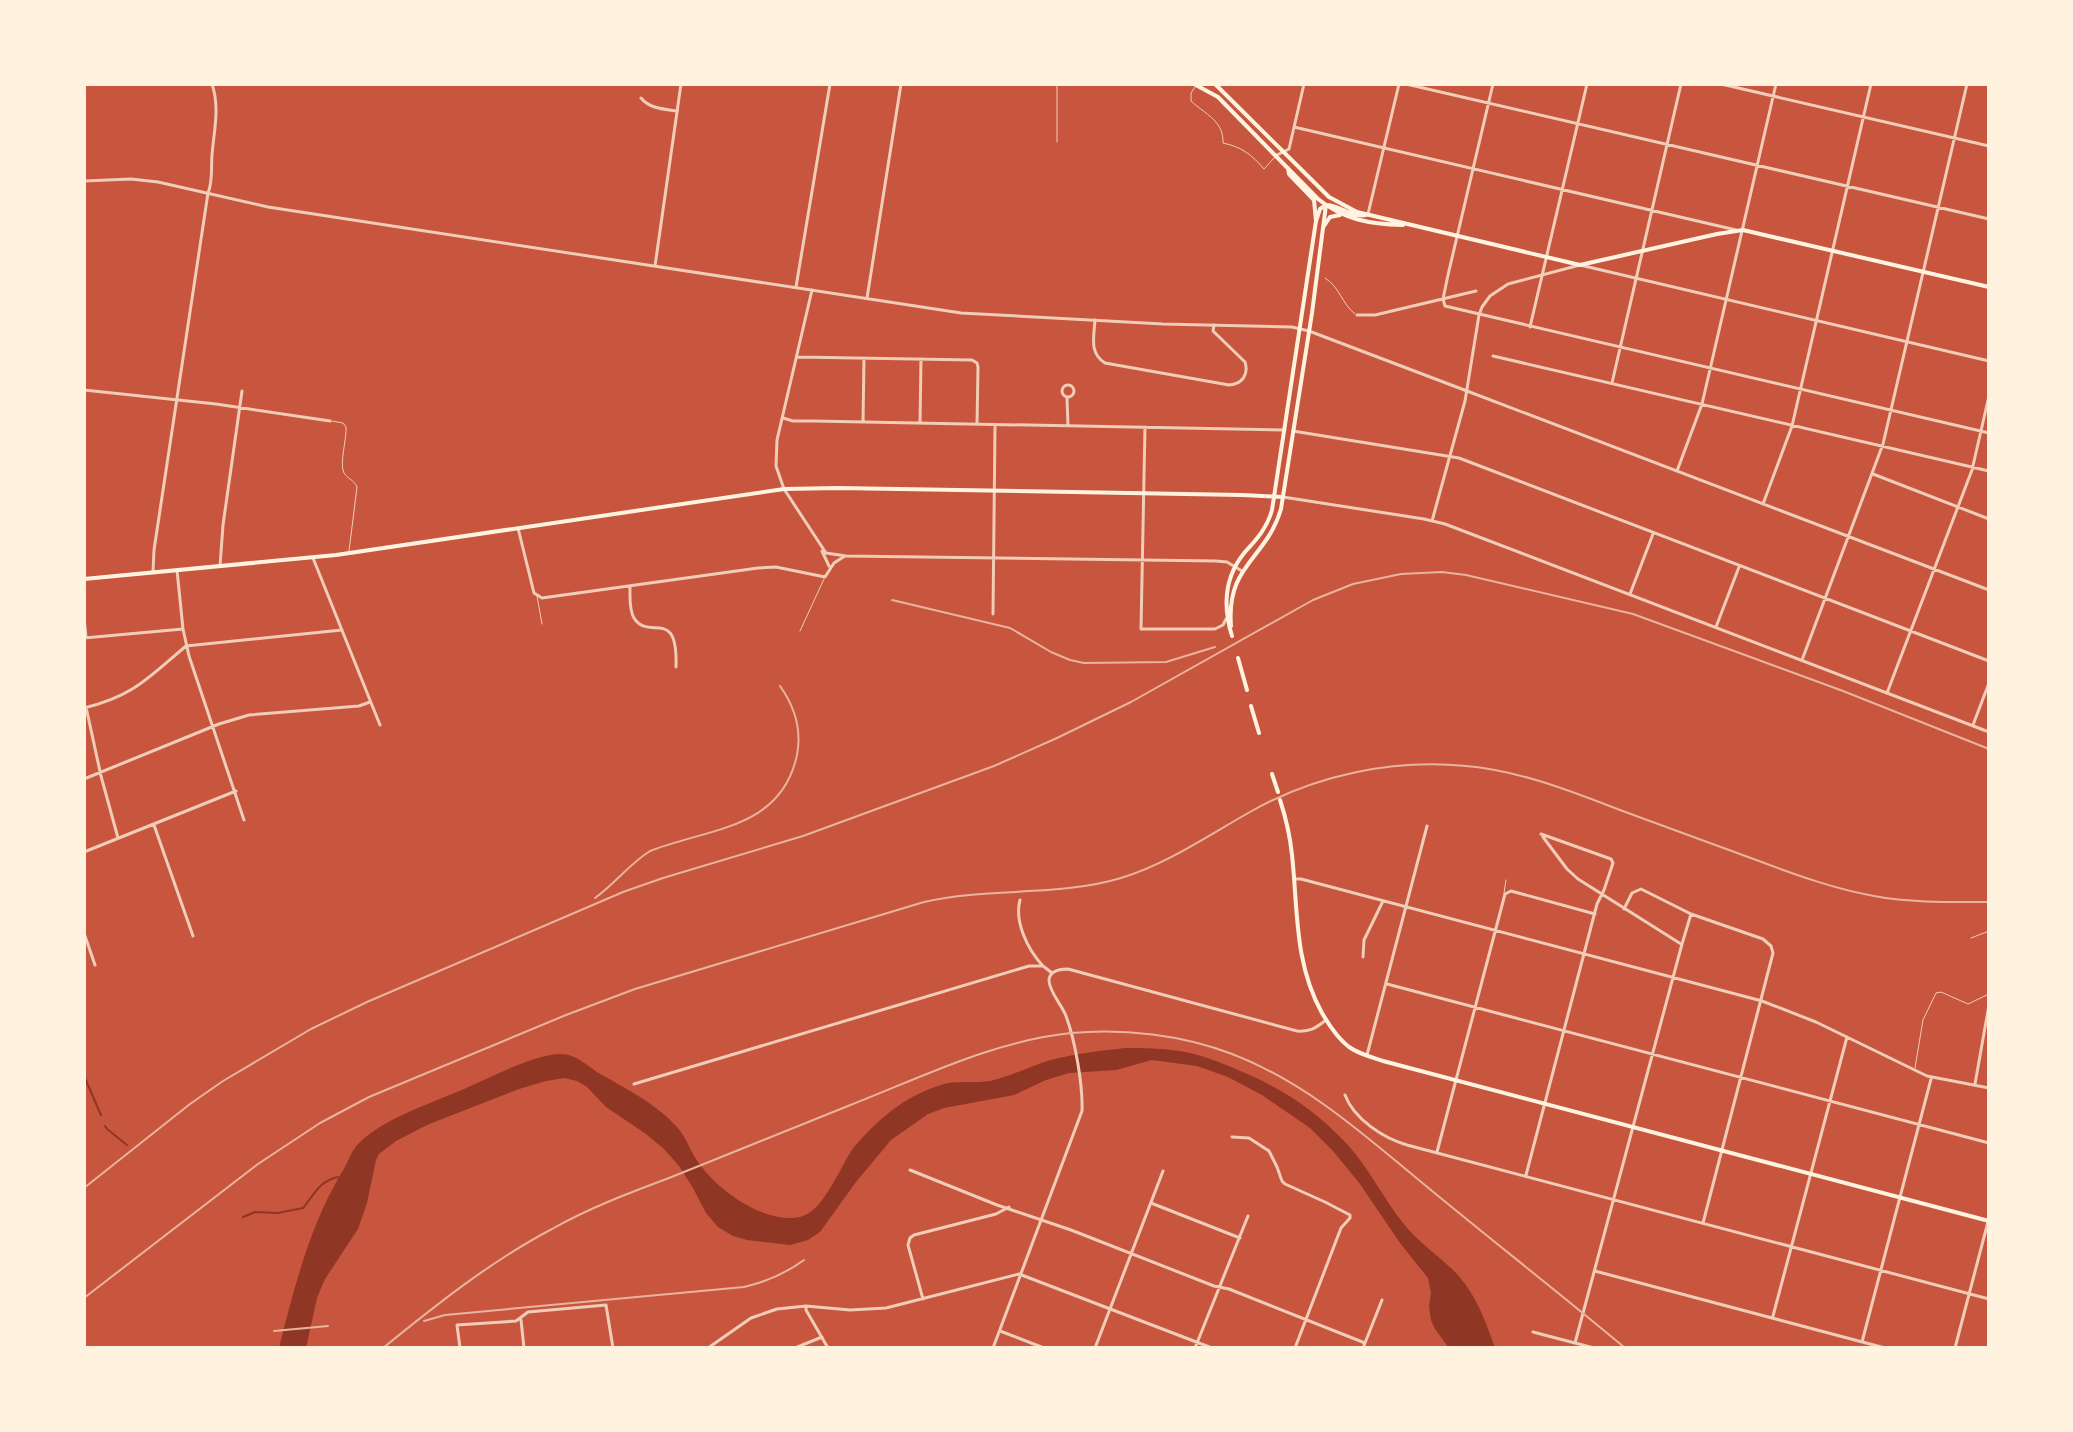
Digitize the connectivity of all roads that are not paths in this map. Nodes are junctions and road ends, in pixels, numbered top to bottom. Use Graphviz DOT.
graph roads {
  1 [pos="212,84"];
  2 [pos="681,84"];
  3 [pos="830,84"];
  4 [pos="901,84"];
  5 [pos="1057,84"];
  6 [pos="1196,84"];
  7 [pos="1215,84"];
  8 [pos="1304,84"];
  9 [pos="1399,84"];
  10 [pos="1406,84"];
  11 [pos="1493,84"];
  12 [pos="1587,84"];
  13 [pos="1681,84"];
  14 [pos="1721,84"];
  15 [pos="1776,84"];
  16 [pos="1871,84"];
  17 [pos="1967,84"];
  18 [pos="1773,96"];
  19 [pos="641,98"];
  20 [pos="1488,103"];
  21 [pos="677,111"];
  22 [pos="1864,117"];
  23 [pos="1578,124"];
  24 [pos="1294,127"];
  25 [pos="1954,138"];
  26 [pos="1057,142"];
  27 [pos="1667,144"];
  28 [pos="1989,146"];
  29 [pos="1384,147"];
  30 [pos="1285,152"];
  31 [pos="1277,156"];
  32 [pos="1758,165"];
  33 [pos="1287,166"];
  34 [pos="1473,168"];
  35 [pos="84,181"];
  36 [pos="1848,186"];
  37 [pos="1320,188"];
  38 [pos="1563,189"];
  39 [pos="208,193"];
  40 [pos="1326,205"];
  41 [pos="1938,207"];
  42 [pos="1652,209"];
  43 [pos="1368,214"];
  44 [pos="1345,216"];
  45 [pos="1989,219"];
  46 [pos="1316,221"];
  47 [pos="1409,225"];
  48 [pos="1324,226"];
  49 [pos="1739,230"];
  50 [pos="1458,236"];
  51 [pos="1833,251"];
  52 [pos="1642,252"];
  53 [pos="1547,257"];
  54 [pos="1580,265"];
  55 [pos="655,266"];
  56 [pos="1923,272"];
  57 [pos="1542,275"];
  58 [pos="1325,278"];
  59 [pos="1636,279"];
  60 [pos="796,287"];
  61 [pos="1989,287"];
  62 [pos="812,290"];
  63 [pos="1476,291"];
  64 [pos="867,298"];
  65 [pos="1443,299"];
  66 [pos="1727,300"];
  67 [pos="1357,315"];
  68 [pos="1479,315"];
  69 [pos="1095,320"];
  70 [pos="1816,321"];
  71 [pos="1214,325"];
  72 [pos="1530,327"];
  73 [pos="1301,329"];
  74 [pos="1309,331"];
  75 [pos="1907,342"];
  76 [pos="1620,348"];
  77 [pos="1493,356"];
  78 [pos="797,357"];
  79 [pos="864,358"];
  80 [pos="921,359"];
  81 [pos="1989,361"];
  82 [pos="1710,369"];
  83 [pos="1612,383"];
  84 [pos="84,390"];
  85 [pos="1801,390"];
  86 [pos="242,391"];
  87 [pos="1467,391"];
  88 [pos="1989,396"];
  89 [pos="1067,397"];
  90 [pos="177,399"];
  91 [pos="1702,404"];
  92 [pos="239,408"];
  93 [pos="1891,411"];
  94 [pos="783,418"];
  95 [pos="330,421"];
  96 [pos="863,422"];
  97 [pos="920,423"];
  98 [pos="977,424"];
  99 [pos="995,425"];
  100 [pos="1068,426"];
  101 [pos="1792,426"];
  102 [pos="1145,427"];
  103 [pos="1285,430"];
  104 [pos="1293,431"];
  105 [pos="1981,431"];
  106 [pos="1989,433"];
  107 [pos="1883,446"];
  108 [pos="1449,456"];
  109 [pos="1973,467"];
  110 [pos="1677,471"];
  111 [pos="1989,471"];
  112 [pos="1873,474"];
  113 [pos="784,489"];
  114 [pos="994,491"];
  115 [pos="1143,493"];
  116 [pos="1275,496"];
  117 [pos="1283,497"];
  118 [pos="1763,504"];
  119 [pos="1958,507"];
  120 [pos="1989,519"];
  121 [pos="1432,521"];
  122 [pos="518,528"];
  123 [pos="1654,534"];
  124 [pos="1849,537"];
  125 [pos="818,544"];
  126 [pos="348,554"];
  127 [pos="846,556"];
  128 [pos="313,558"];
  129 [pos="993,558"];
  130 [pos="1142,559"];
  131 [pos="220,566"];
  132 [pos="1235,566"];
  133 [pos="1739,567"];
  134 [pos="830,568"];
  135 [pos="1934,569"];
  136 [pos="177,570"];
  137 [pos="1242,571"];
  138 [pos="153,572"];
  139 [pos="825,577"];
  140 [pos="84,579"];
  141 [pos="630,586"];
  142 [pos="1989,590"];
  143 [pos="1630,594"];
  144 [pos="537,596"];
  145 [pos="1825,599"];
  146 [pos="993,614"];
  147 [pos="84,617"];
  148 [pos="1226,618"];
  149 [pos="542,624"];
  150 [pos="1716,627"];
  151 [pos="183,629"];
  152 [pos="342,630"];
  153 [pos="800,631"];
  154 [pos="1911,631"];
  155 [pos="85,637"];
  156 [pos="186,646"];
  157 [pos="1238,658"];
  158 [pos="1802,660"];
  159 [pos="1989,661"];
  160 [pos="676,667"];
  161 [pos="1989,683"];
  162 [pos="1247,690"];
  163 [pos="1887,693"];
  164 [pos="370,702"];
  165 [pos="1251,706"];
  166 [pos="85,708"];
  167 [pos="380,725"];
  168 [pos="1973,725"];
  169 [pos="213,726"];
  170 [pos="1989,732"];
  171 [pos="1259,733"];
  172 [pos="101,771"];
  173 [pos="1272,774"];
  174 [pos="84,779"];
  175 [pos="236,791"];
  176 [pos="1278,792"];
  177 [pos="1280,800"];
  178 [pos="244,820"];
  179 [pos="154,825"];
  180 [pos="1427,826"];
  181 [pos="118,838"];
  182 [pos="84,852"];
  183 [pos="1294,879"];
  184 [pos="1506,880"];
  185 [pos="1505,894"];
  186 [pos="1602,894"];
  187 [pos="1020,900"];
  188 [pos="1383,901"];
  189 [pos="1406,907"];
  190 [pos="1624,909"];
  191 [pos="1595,914"];
  192 [pos="1691,914"];
  193 [pos="1495,931"];
  194 [pos="1989,931"];
  195 [pos="84,933"];
  196 [pos="193,936"];
  197 [pos="1971,938"];
  198 [pos="1682,944"];
  199 [pos="1584,954"];
  200 [pos="1363,957"];
  201 [pos="95,965"];
  202 [pos="1043,966"];
  203 [pos="1052,973"];
  204 [pos="1673,977"];
  205 [pos="1387,984"];
  206 [pos="1989,994"];
  207 [pos="1762,1001"];
  208 [pos="1989,1005"];
  209 [pos="1475,1007"];
  210 [pos="1326,1020"];
  211 [pos="1564,1030"];
  212 [pos="1847,1037"];
  213 [pos="1652,1054"];
  214 [pos="1367,1056"];
  215 [pos="1915,1071"];
  216 [pos="1741,1077"];
  217 [pos="1931,1078"];
  218 [pos="1456,1080"];
  219 [pos="634,1084"];
  220 [pos="1975,1086"];
  221 [pos="1989,1088"];
  222 [pos="1345,1095"];
  223 [pos="1830,1101"];
  224 [pos="1544,1103"];
  225 [pos="1919,1124"];
  226 [pos="1633,1127"];
  227 [pos="1232,1137"];
  228 [pos="1989,1143"];
  229 [pos="1722,1150"];
  230 [pos="1437,1153"];
  231 [pos="910,1170"];
  232 [pos="1163,1171"];
  233 [pos="1811,1174"];
  234 [pos="1526,1176"];
  235 [pos="1900,1197"];
  236 [pos="1613,1200"];
  237 [pos="1151,1203"];
  238 [pos="1009,1207"];
  239 [pos="1248,1216"];
  240 [pos="1042,1220"];
  241 [pos="1989,1220"];
  242 [pos="1703,1223"];
  243 [pos="1240,1238"];
  244 [pos="1791,1247"];
  245 [pos="1132,1253"];
  246 [pos="1595,1271"];
  247 [pos="1880,1271"];
  248 [pos="1021,1275"];
  249 [pos="1219,1287"];
  250 [pos="1969,1294"];
  251 [pos="923,1299"];
  252 [pos="1989,1299"];
  253 [pos="1382,1300"];
  254 [pos="806,1306"];
  255 [pos="1110,1309"];
  256 [pos="1772,1317"];
  257 [pos="521,1318"];
  258 [pos="1306,1320"];
  259 [pos="1000,1331"];
  260 [pos="1533,1332"];
  261 [pos="822,1337"];
  262 [pos="1198,1342"];
  263 [pos="1862,1342"];
  264 [pos="1575,1343"];
  265 [pos="1364,1346"];
  266 [pos="460,1348"];
  267 [pos="524,1348"];
  268 [pos="613,1348"];
  269 [pos="708,1348"];
  270 [pos="795,1348"];
  271 [pos="828,1348"];
  272 [pos="993,1348"];
  273 [pos="1044,1348"];
  274 [pos="1095,1348"];
  275 [pos="1195,1348"];
  276 [pos="1212,1348"];
  277 [pos="1295,1348"];
  278 [pos="1594,1348"];
  279 [pos="1885,1348"];
  280 [pos="1955,1348"];
  1 -- 39 [label="street"];
  2 -- 21 [label="street"];
  3 -- 60 [label="street"];
  4 -- 64 [label="street"];
  5 -- 26 [label="lane"];
  6 -- 31 [label="main road"];
  6 -- 31 [label="lane"];
  7 -- 30 [label="main road"];
  8 -- 24 [label="street"];
  9 -- 29 [label="street"];
  10 -- 20 [label="street"];
  11 -- 20 [label="street"];
  12 -- 23 [label="street"];
  13 -- 27 [label="street"];
  14 -- 18 [label="street"];
  15 -- 18 [label="street"];
  16 -- 22 [label="street"];
  17 -- 25 [label="street"];
  18 -- 22 [label="street"];
  18 -- 32 [label="street"];
  19 -- 21 [label="street"];
  20 -- 23 [label="street"];
  20 -- 34 [label="street"];
  21 -- 55 [label="street"];
  22 -- 25 [label="street"];
  22 -- 36 [label="street"];
  23 -- 27 [label="street"];
  23 -- 38 [label="street"];
  24 -- 29 [label="street"];
  24 -- 30 [label="street"];
  25 -- 28 [label="street"];
  25 -- 41 [label="street"];
  27 -- 32 [label="street"];
  27 -- 42 [label="street"];
  29 -- 34 [label="street"];
  29 -- 43 [label="street"];
  30 -- 31 [label="street"];
  30 -- 37 [label="main road"];
  31 -- 33 [label="main road"];
  32 -- 36 [label="street"];
  32 -- 49 [label="street"];
  33 -- 40 [label="main road"];
  33 -- 46 [label="main road"];
  34 -- 38 [label="street"];
  34 -- 50 [label="street"];
  35 -- 39 [label="street"];
  36 -- 41 [label="street"];
  36 -- 51 [label="street"];
  37 -- 40 [label="main road"];
  37 -- 43 [label="main road"];
  38 -- 42 [label="street"];
  38 -- 53 [label="street"];
  39 -- 55 [label="street"];
  39 -- 90 [label="street"];
  40 -- 43 [label="main road"];
  40 -- 44 [label="main road"];
  40 -- 46 [label="main road"];
  40 -- 48 [label="main road"];
  41 -- 45 [label="street"];
  41 -- 56 [label="street"];
  42 -- 49 [label="street"];
  42 -- 52 [label="street"];
  43 -- 47 [label="main road"];
  44 -- 47 [label="main road"];
  44 -- 48 [label="main road"];
  46 -- 73 [label="main road"];
  47 -- 50 [label="main road"];
  48 -- 74 [label="main road"];
  49 -- 51 [label="main road"];
  49 -- 52 [label="main road"];
  49 -- 66 [label="street"];
  50 -- 53 [label="main road"];
  50 -- 65 [label="street"];
  51 -- 56 [label="main road"];
  51 -- 70 [label="street"];
  52 -- 54 [label="main road"];
  52 -- 59 [label="street"];
  53 -- 54 [label="main road"];
  53 -- 57 [label="street"];
  54 -- 57 [label="street"];
  54 -- 59 [label="street"];
  55 -- 60 [label="street"];
  56 -- 61 [label="main road"];
  56 -- 75 [label="street"];
  57 -- 68 [label="street"];
  57 -- 72 [label="street"];
  58 -- 67 [label="lane"];
  59 -- 66 [label="street"];
  59 -- 76 [label="street"];
  60 -- 62 [label="street"];
  62 -- 64 [label="street"];
  62 -- 78 [label="street"];
  63 -- 65 [label="street"];
  64 -- 69 [label="street"];
  65 -- 67 [label="street"];
  65 -- 68 [label="street"];
  66 -- 70 [label="street"];
  66 -- 82 [label="street"];
  68 -- 72 [label="street"];
  68 -- 87 [label="street"];
  69 -- 71 [label="street"];
  69 -- 71 [label="street"];
  70 -- 75 [label="street"];
  70 -- 85 [label="street"];
  71 -- 73 [label="street"];
  72 -- 76 [label="street"];
  73 -- 74 [label="street"];
  73 -- 103 [label="main road"];
  74 -- 87 [label="street"];
  74 -- 104 [label="main road"];
  75 -- 81 [label="street"];
  75 -- 93 [label="street"];
  76 -- 82 [label="street"];
  76 -- 83 [label="street"];
  77 -- 83 [label="street"];
  78 -- 79 [label="street"];
  78 -- 94 [label="street"];
  79 -- 80 [label="street"];
  79 -- 96 [label="street"];
  80 -- 97 [label="street"];
  80 -- 98 [label="street"];
  82 -- 85 [label="street"];
  82 -- 91 [label="street"];
  83 -- 91 [label="street"];
  84 -- 90 [label="street"];
  85 -- 93 [label="street"];
  85 -- 101 [label="street"];
  86 -- 92 [label="street"];
  87 -- 108 [label="street"];
  87 -- 110 [label="street"];
  88 -- 105 [label="street"];
  89 -- 100 [label="street"];
  90 -- 92 [label="street"];
  90 -- 138 [label="street"];
  91 -- 101 [label="street"];
  91 -- 110 [label="street"];
  92 -- 95 [label="street"];
  92 -- 131 [label="street"];
  93 -- 105 [label="street"];
  93 -- 107 [label="street"];
  94 -- 96 [label="street"];
  94 -- 113 [label="street"];
  95 -- 126 [label="lane"];
  96 -- 97 [label="street"];
  97 -- 98 [label="street"];
  98 -- 99 [label="street"];
  99 -- 100 [label="street"];
  99 -- 114 [label="street"];
  100 -- 102 [label="street"];
  101 -- 107 [label="street"];
  101 -- 118 [label="street"];
  102 -- 103 [label="street"];
  102 -- 115 [label="street"];
  103 -- 116 [label="main road"];
  104 -- 108 [label="street"];
  104 -- 117 [label="main road"];
  105 -- 106 [label="street"];
  105 -- 109 [label="street"];
  107 -- 109 [label="street"];
  107 -- 112 [label="street"];
  108 -- 121 [label="street"];
  108 -- 123 [label="street"];
  109 -- 111 [label="street"];
  109 -- 119 [label="street"];
  110 -- 118 [label="street"];
  112 -- 119 [label="street"];
  112 -- 124 [label="street"];
  113 -- 114 [label="main road"];
  113 -- 122 [label="main road"];
  113 -- 125 [label="street"];
  114 -- 115 [label="main road"];
  114 -- 129 [label="street"];
  115 -- 116 [label="main road"];
  115 -- 130 [label="street"];
  116 -- 117 [label="main road"];
  116 -- 132 [label="main road"];
  117 -- 121 [label="street"];
  117 -- 137 [label="main road"];
  118 -- 124 [label="street"];
  119 -- 120 [label="street"];
  119 -- 135 [label="street"];
  121 -- 143 [label="street"];
  122 -- 126 [label="main road"];
  122 -- 144 [label="street"];
  123 -- 133 [label="street"];
  123 -- 143 [label="street"];
  124 -- 135 [label="street"];
  124 -- 145 [label="street"];
  125 -- 127 [label="street"];
  125 -- 134 [label="street"];
  126 -- 128 [label="main road"];
  127 -- 129 [label="street"];
  127 -- 134 [label="street"];
  128 -- 131 [label="main road"];
  128 -- 152 [label="street"];
  129 -- 130 [label="street"];
  129 -- 146 [label="street"];
  130 -- 132 [label="street"];
  130 -- 148 [label="street"];
  131 -- 136 [label="main road"];
  132 -- 137 [label="street"];
  132 -- 148 [label="main road"];
  133 -- 145 [label="street"];
  133 -- 150 [label="street"];
  134 -- 139 [label="street"];
  135 -- 142 [label="street"];
  135 -- 154 [label="street"];
  136 -- 138 [label="main road"];
  136 -- 151 [label="street"];
  137 -- 148 [label="main road"];
  138 -- 140 [label="main road"];
  139 -- 141 [label="street"];
  139 -- 153 [label="lane"];
  141 -- 144 [label="street"];
  141 -- 160 [label="street"];
  143 -- 150 [label="street"];
  144 -- 149 [label="lane"];
  145 -- 154 [label="street"];
  145 -- 158 [label="street"];
  147 -- 155 [label="street"];
  150 -- 158 [label="street"];
  151 -- 155 [label="street"];
  151 -- 156 [label="street"];
  152 -- 156 [label="street"];
  152 -- 164 [label="street"];
  154 -- 159 [label="street"];
  154 -- 163 [label="street"];
  156 -- 166 [label="street"];
  156 -- 169 [label="street"];
  157 -- 162 [label="main road"];
  158 -- 163 [label="street"];
  161 -- 168 [label="street"];
  163 -- 168 [label="street"];
  164 -- 167 [label="street"];
  164 -- 169 [label="street"];
  165 -- 171 [label="main road"];
  166 -- 172 [label="street"];
  168 -- 170 [label="street"];
  169 -- 172 [label="street"];
  169 -- 175 [label="street"];
  172 -- 174 [label="street"];
  172 -- 181 [label="street"];
  173 -- 176 [label="main road"];
  175 -- 178 [label="street"];
  175 -- 179 [label="street"];
  177 -- 183 [label="main road"];
  179 -- 181 [label="street"];
  179 -- 196 [label="street"];
  180 -- 189 [label="street"];
  181 -- 182 [label="street"];
  183 -- 188 [label="street"];
  183 -- 210 [label="main road"];
  184 -- 185 [label="lane"];
  185 -- 191 [label="street"];
  185 -- 193 [label="street"];
  186 -- 186 [label="street"];
  186 -- 190 [label="street"];
  186 -- 191 [label="street"];
  187 -- 202 [label="street"];
  188 -- 189 [label="street"];
  188 -- 200 [label="street"];
  189 -- 193 [label="street"];
  189 -- 205 [label="street"];
  190 -- 192 [label="street"];
  190 -- 198 [label="street"];
  191 -- 199 [label="street"];
  192 -- 198 [label="street"];
  192 -- 207 [label="street"];
  193 -- 199 [label="street"];
  193 -- 209 [label="street"];
  194 -- 197 [label="lane"];
  195 -- 201 [label="street"];
  198 -- 204 [label="street"];
  199 -- 204 [label="street"];
  199 -- 211 [label="street"];
  202 -- 203 [label="street"];
  202 -- 219 [label="street"];
  203 -- 210 [label="street"];
  203 -- 240 [label="street"];
  204 -- 207 [label="street"];
  204 -- 213 [label="street"];
  205 -- 209 [label="street"];
  205 -- 214 [label="street"];
  206 -- 215 [label="lane"];
  207 -- 212 [label="street"];
  207 -- 216 [label="street"];
  208 -- 220 [label="street"];
  209 -- 211 [label="street"];
  209 -- 218 [label="street"];
  210 -- 214 [label="main road"];
  211 -- 213 [label="street"];
  211 -- 224 [label="street"];
  212 -- 215 [label="street"];
  212 -- 223 [label="street"];
  213 -- 216 [label="street"];
  213 -- 226 [label="street"];
  214 -- 218 [label="main road"];
  215 -- 217 [label="street"];
  216 -- 223 [label="street"];
  216 -- 229 [label="street"];
  217 -- 220 [label="street"];
  217 -- 225 [label="street"];
  218 -- 224 [label="main road"];
  218 -- 230 [label="street"];
  220 -- 221 [label="street"];
  222 -- 230 [label="street"];
  223 -- 225 [label="street"];
  223 -- 233 [label="street"];
  224 -- 226 [label="main road"];
  224 -- 234 [label="street"];
  225 -- 228 [label="street"];
  225 -- 235 [label="street"];
  226 -- 229 [label="main road"];
  226 -- 236 [label="street"];
  227 -- 258 [label="street"];
  229 -- 233 [label="main road"];
  229 -- 242 [label="street"];
  230 -- 234 [label="street"];
  231 -- 238 [label="street"];
  232 -- 237 [label="street"];
  233 -- 235 [label="main road"];
  233 -- 244 [label="street"];
  234 -- 236 [label="street"];
  235 -- 241 [label="main road"];
  235 -- 247 [label="street"];
  236 -- 242 [label="street"];
  236 -- 246 [label="street"];
  237 -- 243 [label="street"];
  237 -- 245 [label="street"];
  238 -- 240 [label="street"];
  238 -- 251 [label="street"];
  239 -- 243 [label="street"];
  240 -- 245 [label="street"];
  240 -- 248 [label="street"];
  241 -- 250 [label="street"];
  242 -- 244 [label="street"];
  243 -- 249 [label="street"];
  244 -- 247 [label="street"];
  244 -- 256 [label="street"];
  245 -- 249 [label="street"];
  245 -- 255 [label="street"];
  246 -- 256 [label="street"];
  246 -- 264 [label="street"];
  247 -- 250 [label="street"];
  247 -- 263 [label="street"];
  248 -- 251 [label="street"];
  248 -- 255 [label="street"];
  248 -- 259 [label="street"];
  249 -- 258 [label="street"];
  249 -- 262 [label="street"];
  250 -- 252 [label="street"];
  250 -- 280 [label="street"];
  251 -- 254 [label="street"];
  253 -- 265 [label="street"];
  254 -- 261 [label="street"];
  254 -- 269 [label="street"];
  255 -- 262 [label="street"];
  255 -- 274 [label="street"];
  256 -- 263 [label="street"];
  257 -- 266 [label="street"];
  257 -- 267 [label="street"];
  257 -- 268 [label="street"];
  258 -- 265 [label="street"];
  258 -- 277 [label="street"];
  259 -- 272 [label="street"];
  259 -- 273 [label="street"];
  260 -- 264 [label="street"];
  261 -- 270 [label="street"];
  261 -- 271 [label="street"];
  262 -- 275 [label="street"];
  262 -- 276 [label="street"];
  263 -- 279 [label="street"];
  264 -- 278 [label="street"];
}
